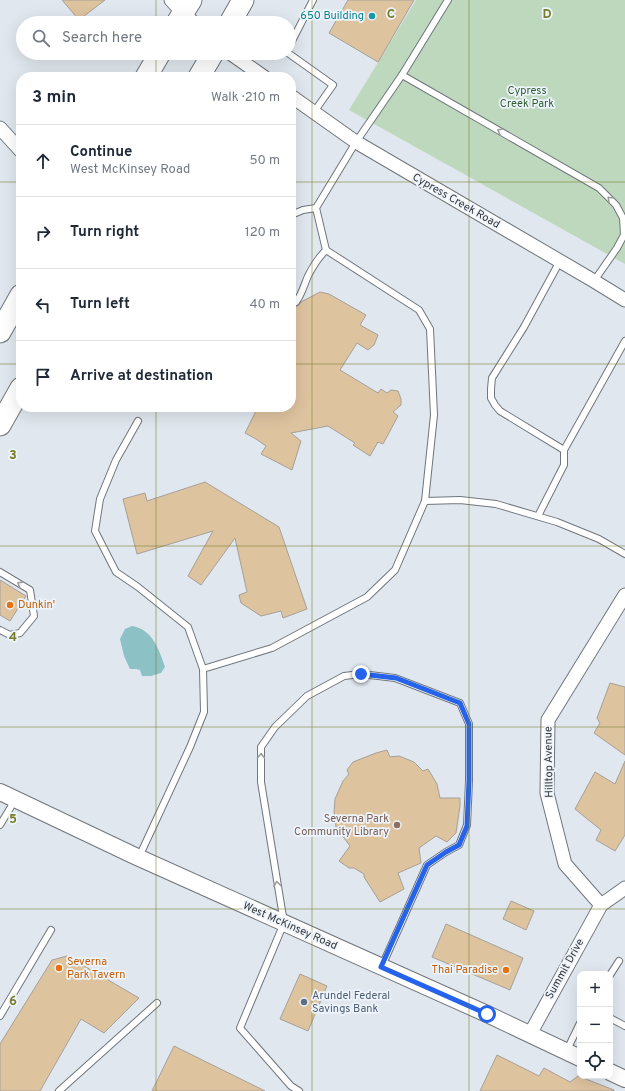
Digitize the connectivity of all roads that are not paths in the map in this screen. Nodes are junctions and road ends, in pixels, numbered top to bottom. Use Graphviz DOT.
graph roads {
  1 [pos="243,0"];
  2 [pos="314,0"];
  3 [pos="448,0"];
  4 [pos="234,16"];
  5 [pos="296,34"];
  6 [pos="296,59"];
  7 [pos="156,60"];
  8 [pos="209,60"];
  9 [pos="240,60"];
  10 [pos="149,72"];
  11 [pos="202,72"];
  12 [pos="257,72"];
  13 [pos="402,75"];
  14 [pos="296,99"];
  15 [pos="314,112"];
  16 [pos="0,128"];
  17 [pos="356,142"];
  18 [pos="16,146"];
  19 [pos="316,208"];
  20 [pos="296,213"];
  21 [pos="326,250"];
  22 [pos="560,261"];
  23 [pos="594,281"];
  24 [pos="625,300"];
  25 [pos="296,302"];
  26 [pos="16,304"];
  27 [pos="0,332"];
  28 [pos="625,341"];
  29 [pos="16,397"];
  30 [pos="138,421"];
  31 [pos="0,425"];
  32 [pos="564,450"];
  33 [pos="425,501"];
  34 [pos="538,516"];
  35 [pos="625,554"];
  36 [pos="0,572"];
  37 [pos="623,603"];
  38 [pos="0,630"];
  39 [pos="203,669"];
  40 [pos="0,792"];
  41 [pos="15,799"];
  42 [pos="0,825"];
  43 [pos="139,858"];
  44 [pos="625,888"];
  45 [pos="601,905"];
  46 [pos="284,923"];
  47 [pos="51,930"];
  48 [pos="619,961"];
  49 [pos="381,967"];
  50 [pos="613,971"];
  51 [pos="157,1003"];
  52 [pos="0,1016"];
  53 [pos="613,1020"];
  54 [pos="625,1026"];
  55 [pos="530,1034"];
  56 [pos="577,1037"];
  57 [pos="573,1055"];
  58 [pos="613,1074"];
  59 [pos="625,1080"];
  60 [pos="59,1091"];
  61 [pos="299,1091"];
  1 -- 4 [label="highway"];
  2 -- 5 [label="lane"];
  3 -- 13 [label="lane"];
  6 -- 15 [label="lane"];
  7 -- 10 [label="highway"];
  8 -- 11 [label="highway"];
  9 -- 12 [label="street"];
  13 -- 17 [label="lane"];
  23 -- 13 [label="lane, one-way"];
  14 -- 15 [label="street, Cypress Creek Road"];
  15 -- 17 [label="street, Cypress Creek Road"];
  16 -- 18 [label="street"];
  17 -- 19 [label="lane"];
  17 -- 22 [label="street, Cypress Creek Road"];
  19 -- 20 [label="lane"];
  19 -- 21 [label="lane"];
  21 -- 25 [label="lane"];
  21 -- 33 [label="lane"];
  22 -- 23 [label="street, Cypress Creek Road"];
  22 -- 32 [label="lane"];
  23 -- 24 [label="street, Cypress Creek Road"];
  26 -- 27 [label="highway"];
  28 -- 32 [label="lane"];
  29 -- 31 [label="highway"];
  30 -- 39 [label="lane"];
  32 -- 34 [label="lane"];
  33 -- 34 [label="lane"];
  33 -- 39 [label="lane"];
  34 -- 35 [label="lane"];
  38 -- 36 [label="lane, one-way"];
  37 -- 45 [label="street, Hilltop Avenue"];
  39 -- 43 [label="lane"];
  40 -- 41 [label="street, West McKinsey Road"];
  41 -- 42 [label="lane"];
  41 -- 43 [label="street, West McKinsey Road"];
  43 -- 46 [label="street, West McKinsey Road"];
  44 -- 45 [label="street"];
  45 -- 55 [label="street, Summit Drive"];
  46 -- 49 [label="street, West McKinsey Road"];
  46 -- 49 [label="lane, one-way"];
  46 -- 61 [label="lane"];
  47 -- 52 [label="lane"];
  48 -- 50 [label="lane"];
  49 -- 55 [label="street, West McKinsey Road"];
  51 -- 60 [label="lane"];
  53 -- 54 [label="lane"];
  55 -- 57 [label="street, West McKinsey Road"];
  56 -- 57 [label="lane"];
  58 -- 59 [label="street"];
}
